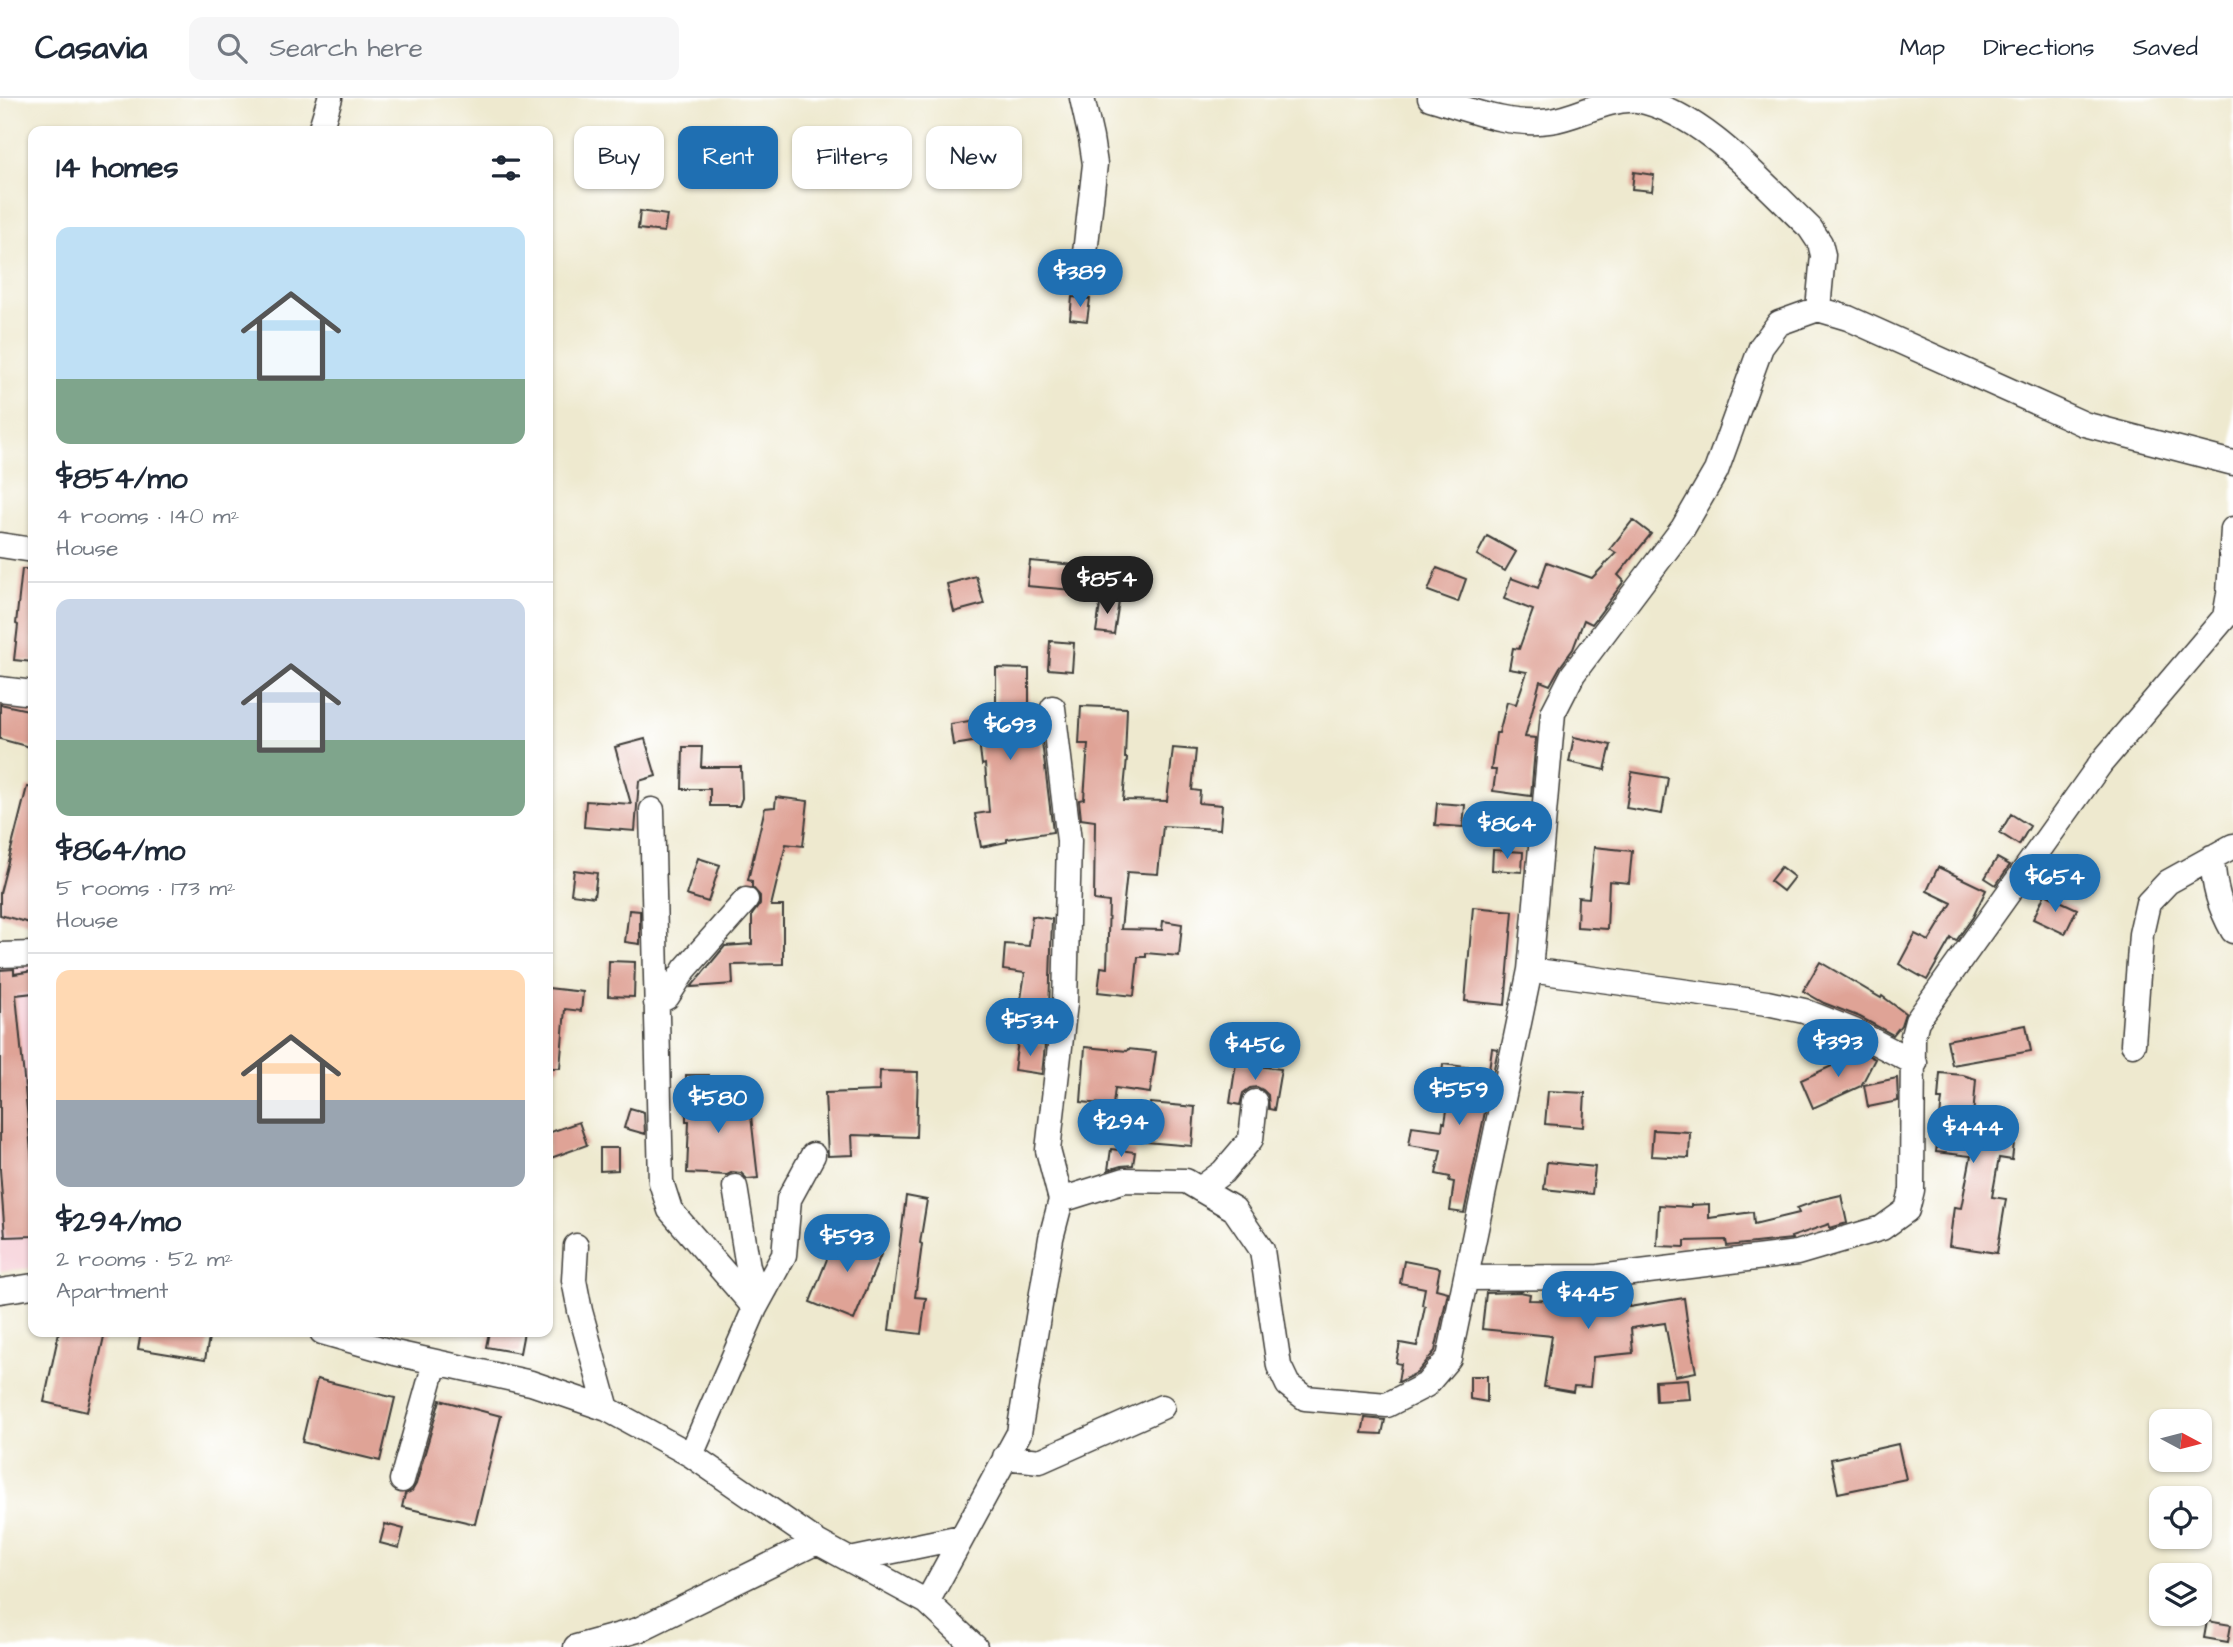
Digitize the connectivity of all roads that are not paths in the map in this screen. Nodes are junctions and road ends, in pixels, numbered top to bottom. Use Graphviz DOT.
graph roads {
  1 [pos="330,98"];
  2 [pos="1082,98"];
  3 [pos="1430,98"];
  4 [pos="322,126"];
  5 [pos="1083,271"];
  6 [pos="1818,309"];
  7 [pos="2233,463"];
  8 [pos="2233,528"];
  9 [pos="0,545"];
  10 [pos="28,549"];
  11 [pos="0,689"];
  12 [pos="28,692"];
  13 [pos="1053,708"];
  14 [pos="652,810"];
  15 [pos="2222,852"];
  16 [pos="746,900"];
  17 [pos="2233,931"];
  18 [pos="28,954"];
  19 [pos="0,955"];
  20 [pos="1530,970"];
  21 [pos="656,1003"];
  22 [pos="2133,1044"];
  23 [pos="1914,1063"];
  24 [pos="1255,1102"];
  25 [pos="813,1155"];
  26 [pos="735,1187"];
  27 [pos="1200,1189"];
  28 [pos="1061,1200"];
  29 [pos="576,1247"];
  30 [pos="1466,1279"];
  31 [pos="28,1287"];
  32 [pos="0,1291"];
  33 [pos="760,1299"];
  34 [pos="340,1337"];
  35 [pos="435,1363"];
  36 [pos="1162,1407"];
  37 [pos="607,1409"];
  38 [pos="691,1455"];
  39 [pos="1006,1457"];
  40 [pos="402,1480"];
  41 [pos="961,1537"];
  42 [pos="817,1542"];
  43 [pos="850,1560"];
  44 [pos="927,1602"];
  45 [pos="576,1647"];
  46 [pos="975,1647"];
  1 -- 4 [label="street"];
  2 -- 5 [label="street"];
  3 -- 6 [label="street"];
  6 -- 7 [label="street"];
  6 -- 20 [label="street"];
  8 -- 23 [label="street"];
  9 -- 10 [label="street"];
  11 -- 12 [label="street"];
  13 -- 28 [label="street"];
  14 -- 21 [label="street"];
  15 -- 17 [label="street"];
  15 -- 22 [label="street"];
  16 -- 21 [label="street"];
  18 -- 19 [label="street"];
  20 -- 23 [label="street"];
  20 -- 30 [label="street"];
  21 -- 33 [label="street"];
  23 -- 30 [label="street"];
  24 -- 27 [label="street"];
  25 -- 33 [label="street"];
  26 -- 33 [label="street"];
  27 -- 28 [label="street"];
  27 -- 30 [label="street"];
  28 -- 39 [label="street"];
  29 -- 37 [label="street"];
  31 -- 32 [label="street"];
  33 -- 38 [label="street"];
  34 -- 35 [label="street"];
  35 -- 37 [label="street"];
  35 -- 40 [label="street"];
  36 -- 39 [label="street"];
  37 -- 38 [label="street"];
  38 -- 42 [label="street"];
  39 -- 41 [label="street"];
  41 -- 43 [label="street"];
  41 -- 44 [label="street"];
  42 -- 43 [label="street"];
  42 -- 45 [label="street"];
  43 -- 44 [label="street"];
  44 -- 46 [label="street"];
}
